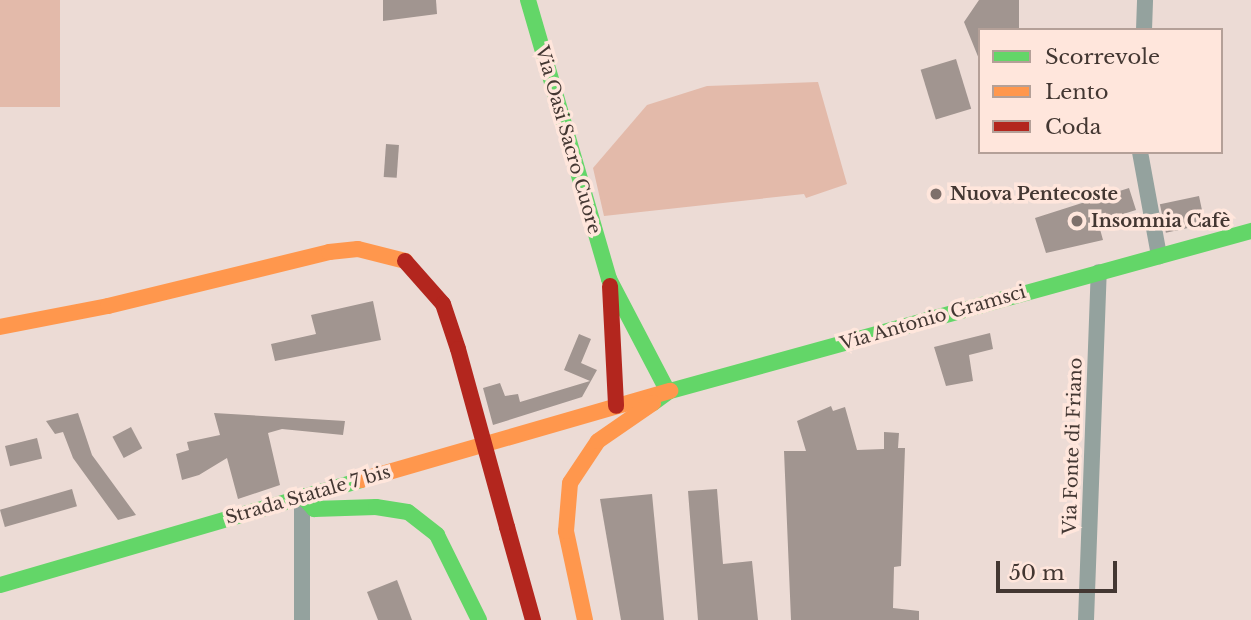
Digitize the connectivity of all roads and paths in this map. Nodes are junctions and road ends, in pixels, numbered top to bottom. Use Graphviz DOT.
graph roads {
  1 [pos="528,0"];
  2 [pos="1145,0"];
  3 [pos="1144,28"];
  4 [pos="1140,154"];
  5 [pos="1251,231"];
  6 [pos="1159,256"];
  7 [pos="1098,272"];
  8 [pos="609,279"];
  9 [pos="0,327"];
  10 [pos="668,392"];
  11 [pos="616,406"];
  12 [pos="302,496"];
  13 [pos="0,585"];
  14 [pos="302,620"];
  15 [pos="479,620"];
  16 [pos="533,620"];
  17 [pos="585,620"];
  18 [pos="1086,620"];
  1 -- 8 [label="street, Via Oasi Sacro Cuore"];
  2 -- 3 [label="street"];
  4 -- 6 [label="street"];
  5 -- 6 [label="street, Via Antonio Gramsci"];
  6 -- 7 [label="street, Via Antonio Gramsci"];
  7 -- 10 [label="street, Via Antonio Gramsci"];
  7 -- 18 [label="street, Via Fonte di Friano"];
  8 -- 10 [label="street, Via Oasi Sacro Cuore"];
  8 -- 11 [label="street, Via Oasi Sacro Cuore"];
  9 -- 16 [label="street, bridge"];
  10 -- 11 [label="street, Via Antonio Gramsci"];
  10 -- 17 [label="street"];
  11 -- 12 [label="street, Strada Statale 7 bis"];
  12 -- 13 [label="street, Strada Statale 7 bis"];
  12 -- 14 [label="street"];
  12 -- 15 [label="street"];
}
